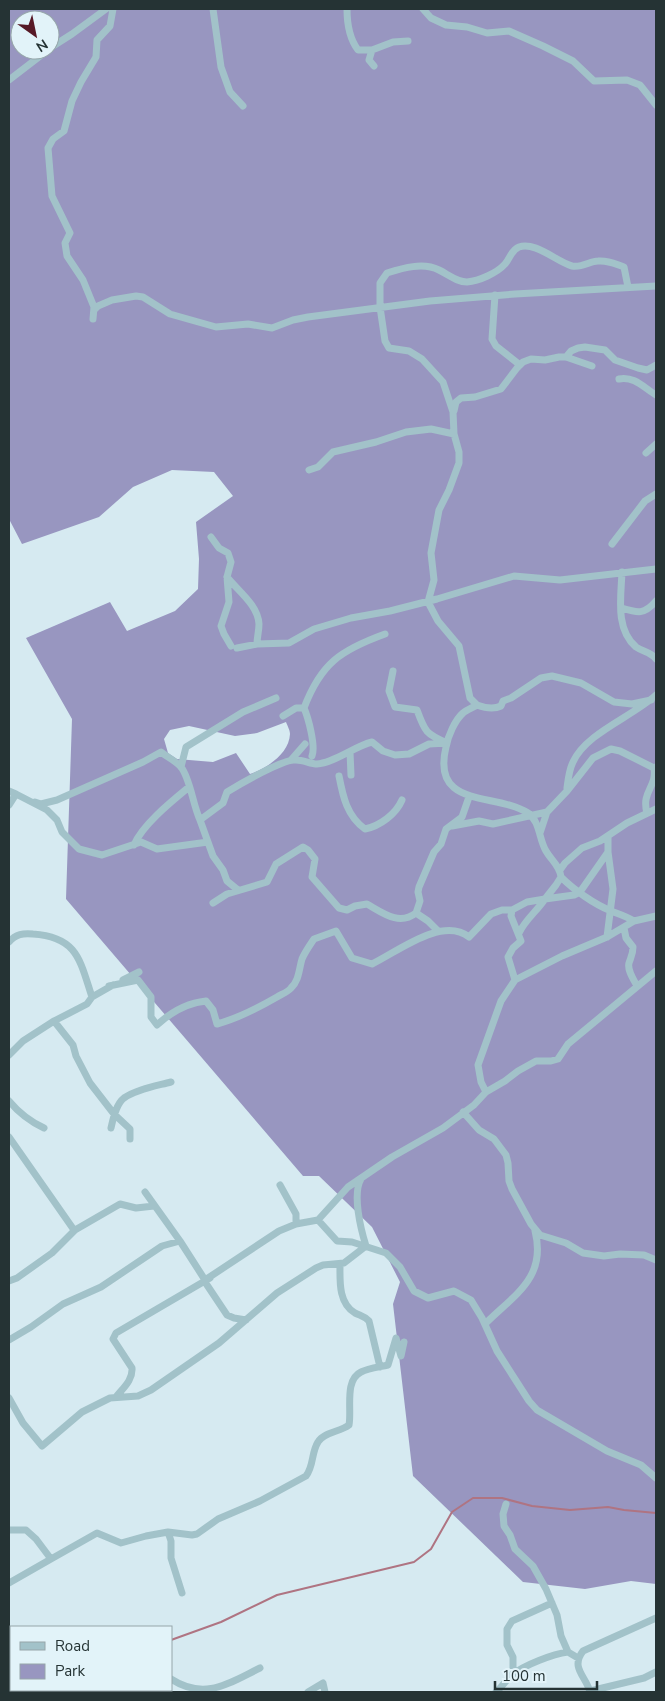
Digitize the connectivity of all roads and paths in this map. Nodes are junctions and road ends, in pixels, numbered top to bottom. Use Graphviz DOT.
graph roads {
  1 [pos="106,9"];
  2 [pos="113,9"];
  3 [pos="213,9"];
  4 [pos="347,9"];
  5 [pos="423,9"];
  6 [pos="408,40"];
  7 [pos="60,41"];
  8 [pos="372,50"];
  9 [pos="35,60"];
  10 [pos="374,66"];
  11 [pos="9,80"];
  12 [pos="656,105"];
  13 [pos="243,106"];
  14 [pos="656,286"];
  15 [pos="628,287"];
  16 [pos="495,295"];
  17 [pos="380,308"];
  18 [pos="94,310"];
  19 [pos="93,319"];
  20 [pos="566,357"];
  21 [pos="520,365"];
  22 [pos="656,365"];
  23 [pos="592,366"];
  24 [pos="619,378"];
  25 [pos="656,395"];
  26 [pos="454,412"];
  27 [pos="454,434"];
  28 [pos="656,444"];
  29 [pos="646,453"];
  30 [pos="309,470"];
  31 [pos="656,494"];
  32 [pos="211,538"];
  33 [pos="612,544"];
  34 [pos="656,569"];
  35 [pos="622,572"];
  36 [pos="227,578"];
  37 [pos="656,601"];
  38 [pos="428,602"];
  39 [pos="621,608"];
  40 [pos="385,634"];
  41 [pos="258,644"];
  42 [pos="656,659"];
  43 [pos="393,671"];
  44 [pos="654,697"];
  45 [pos="276,698"];
  46 [pos="477,705"];
  47 [pos="304,708"];
  48 [pos="283,716"];
  49 [pos="305,744"];
  50 [pos="446,744"];
  51 [pos="350,752"];
  52 [pos="312,756"];
  53 [pos="290,760"];
  54 [pos="181,767"];
  55 [pos="655,768"];
  56 [pos="351,775"];
  57 [pos="339,776"];
  58 [pos="189,787"];
  59 [pos="9,791"];
  60 [pos="567,791"];
  61 [pos="16,794"];
  62 [pos="469,797"];
  63 [pos="402,800"];
  64 [pos="27,801"];
  65 [pos="9,804"];
  66 [pos="656,809"];
  67 [pos="547,812"];
  68 [pos="647,813"];
  69 [pos="530,815"];
  70 [pos="200,820"];
  71 [pos="452,826"];
  72 [pos="540,833"];
  73 [pos="608,836"];
  74 [pos="208,842"];
  75 [pos="134,844"];
  76 [pos="608,852"];
  77 [pos="561,873"];
  78 [pos="238,890"];
  79 [pos="580,892"];
  80 [pos="545,899"];
  81 [pos="213,903"];
  82 [pos="512,910"];
  83 [pos="611,911"];
  84 [pos="416,913"];
  85 [pos="656,916"];
  86 [pos="634,921"];
  87 [pos="624,928"];
  88 [pos="438,931"];
  89 [pos="519,933"];
  90 [pos="607,937"];
  91 [pos="10,940"];
  92 [pos="656,971"];
  93 [pos="139,972"];
  94 [pos="515,980"];
  95 [pos="109,986"];
  96 [pos="637,986"];
  97 [pos="92,997"];
  98 [pos="54,1021"];
  99 [pos="9,1055"];
  100 [pos="170,1082"];
  101 [pos="486,1092"];
  102 [pos="9,1101"];
  103 [pos="463,1112"];
  104 [pos="114,1114"];
  105 [pos="44,1128"];
  106 [pos="111,1128"];
  107 [pos="9,1137"];
  108 [pos="130,1139"];
  109 [pos="361,1179"];
  110 [pos="280,1185"];
  111 [pos="145,1192"];
  112 [pos="154,1206"];
  113 [pos="318,1220"];
  114 [pos="296,1224"];
  115 [pos="534,1228"];
  116 [pos="74,1230"];
  117 [pos="279,1231"];
  118 [pos="180,1241"];
  119 [pos="366,1246"];
  120 [pos="656,1260"];
  121 [pos="340,1264"];
  122 [pos="9,1281"];
  123 [pos="205,1282"];
  124 [pos="246,1320"];
  125 [pos="485,1324"];
  126 [pos="9,1340"];
  127 [pos="404,1342"];
  128 [pos="380,1367"];
  129 [pos="116,1397"];
  130 [pos="9,1398"];
  131 [pos="656,1478"];
  132 [pos="506,1504"];
  133 [pos="9,1530"];
  134 [pos="168,1532"];
  135 [pos="50,1559"];
  136 [pos="9,1583"];
  137 [pos="182,1593"];
  138 [pos="552,1603"];
  139 [pos="656,1618"];
  140 [pos="568,1652"];
  141 [pos="578,1658"];
  142 [pos="260,1668"];
  143 [pos="656,1672"];
  144 [pos="513,1674"];
  145 [pos="172,1680"];
  146 [pos="194,1691"];
  147 [pos="308,1692"];
  148 [pos="325,1692"];
  149 [pos="496,1692"];
  150 [pos="590,1692"];
  1 -- 7 [label="street"];
  2 -- 18 [label="street"];
  3 -- 13 [label="street"];
  4 -- 8 [label="street"];
  5 -- 12 [label="street"];
  6 -- 8 [label="street"];
  8 -- 10 [label="street"];
  9 -- 11 [label="street"];
  14 -- 15 [label="street"];
  15 -- 16 [label="street"];
  15 -- 17 [label="street"];
  16 -- 17 [label="street"];
  16 -- 21 [label="street"];
  17 -- 18 [label="street"];
  17 -- 26 [label="street"];
  18 -- 19 [label="street"];
  20 -- 21 [label="street"];
  20 -- 22 [label="street"];
  20 -- 23 [label="street"];
  21 -- 26 [label="street"];
  24 -- 25 [label="street"];
  26 -- 27 [label="street"];
  27 -- 30 [label="street"];
  27 -- 38 [label="street"];
  28 -- 29 [label="street"];
  31 -- 33 [label="street"];
  32 -- 36 [label="street"];
  34 -- 35 [label="street"];
  35 -- 38 [label="street"];
  35 -- 42 [label="street"];
  36 -- 41 [label="street"];
  36 -- 41 [label="street"];
  37 -- 39 [label="street"];
  38 -- 41 [label="street"];
  38 -- 46 [label="street"];
  40 -- 47 [label="street"];
  43 -- 50 [label="street"];
  44 -- 46 [label="street"];
  44 -- 60 [label="street"];
  45 -- 54 [label="street"];
  46 -- 50 [label="street"];
  47 -- 48 [label="street"];
  47 -- 52 [label="street"];
  49 -- 53 [label="street"];
  50 -- 51 [label="street"];
  50 -- 62 [label="street"];
  51 -- 53 [label="street"];
  51 -- 56 [label="street"];
  53 -- 70 [label="street"];
  54 -- 58 [label="street"];
  54 -- 64 [label="street"];
  55 -- 60 [label="street"];
  55 -- 68 [label="street"];
  57 -- 63 [label="street"];
  58 -- 70 [label="street"];
  58 -- 75 [label="street"];
  59 -- 61 [label="street"];
  60 -- 67 [label="street"];
  61 -- 64 [label="street"];
  61 -- 65 [label="street"];
  62 -- 69 [label="street"];
  62 -- 71 [label="street"];
  64 -- 75 [label="street"];
  66 -- 68 [label="street"];
  67 -- 69 [label="street"];
  67 -- 72 [label="street"];
  68 -- 73 [label="street"];
  69 -- 71 [label="street"];
  69 -- 72 [label="street"];
  70 -- 74 [label="street"];
  71 -- 84 [label="street"];
  72 -- 77 [label="street"];
  73 -- 76 [label="street"];
  73 -- 77 [label="street"];
  74 -- 75 [label="street"];
  74 -- 78 [label="street"];
  76 -- 79 [label="street"];
  76 -- 83 [label="street"];
  77 -- 79 [label="street"];
  77 -- 80 [label="street"];
  79 -- 80 [label="street"];
  79 -- 83 [label="street"];
  80 -- 82 [label="street"];
  80 -- 89 [label="street"];
  81 -- 84 [label="street"];
  82 -- 88 [label="street"];
  82 -- 89 [label="street"];
  83 -- 86 [label="street"];
  83 -- 90 [label="street"];
  84 -- 88 [label="street"];
  85 -- 86 [label="street"];
  86 -- 87 [label="street"];
  87 -- 90 [label="street"];
  87 -- 96 [label="street"];
  88 -- 95 [label="street"];
  89 -- 94 [label="street"];
  90 -- 94 [label="street"];
  91 -- 97 [label="street"];
  92 -- 96 [label="street"];
  93 -- 95 [label="street"];
  94 -- 101 [label="street"];
  95 -- 97 [label="street"];
  96 -- 101 [label="street"];
  97 -- 98 [label="street"];
  98 -- 99 [label="street"];
  98 -- 104 [label="street"];
  100 -- 104 [label="street"];
  101 -- 103 [label="street"];
  102 -- 105 [label="street"];
  103 -- 109 [label="street"];
  103 -- 115 [label="street"];
  104 -- 106 [label="street"];
  104 -- 108 [label="street"];
  107 -- 116 [label="street"];
  109 -- 113 [label="street"];
  109 -- 119 [label="street"];
  110 -- 114 [label="street"];
  111 -- 112 [label="street"];
  112 -- 116 [label="street"];
  112 -- 118 [label="street"];
  113 -- 114 [label="street"];
  113 -- 119 [label="street"];
  114 -- 117 [label="street"];
  115 -- 120 [label="street"];
  115 -- 125 [label="street"];
  116 -- 122 [label="street"];
  117 -- 118 [label="street"];
  117 -- 123 [label="street"];
  118 -- 126 [label="street"];
  119 -- 121 [label="street"];
  119 -- 125 [label="street"];
  121 -- 124 [label="street"];
  121 -- 128 [label="street"];
  123 -- 124 [label="street"];
  123 -- 129 [label="street"];
  124 -- 129 [label="street"];
  125 -- 131 [label="street"];
  127 -- 128 [label="street"];
  128 -- 134 [label="street"];
  129 -- 130 [label="street"];
  132 -- 138 [label="street"];
  133 -- 135 [label="street"];
  134 -- 135 [label="street"];
  134 -- 137 [label="street"];
  135 -- 136 [label="street"];
  138 -- 140 [label="street"];
  138 -- 144 [label="street"];
  139 -- 141 [label="street"];
  140 -- 141 [label="street"];
  140 -- 144 [label="street"];
  141 -- 150 [label="street"];
  142 -- 146 [label="street"];
  143 -- 150 [label="street"];
  144 -- 149 [label="street"];
  145 -- 146 [label="street"];
  147 -- 148 [label="street"];
}
